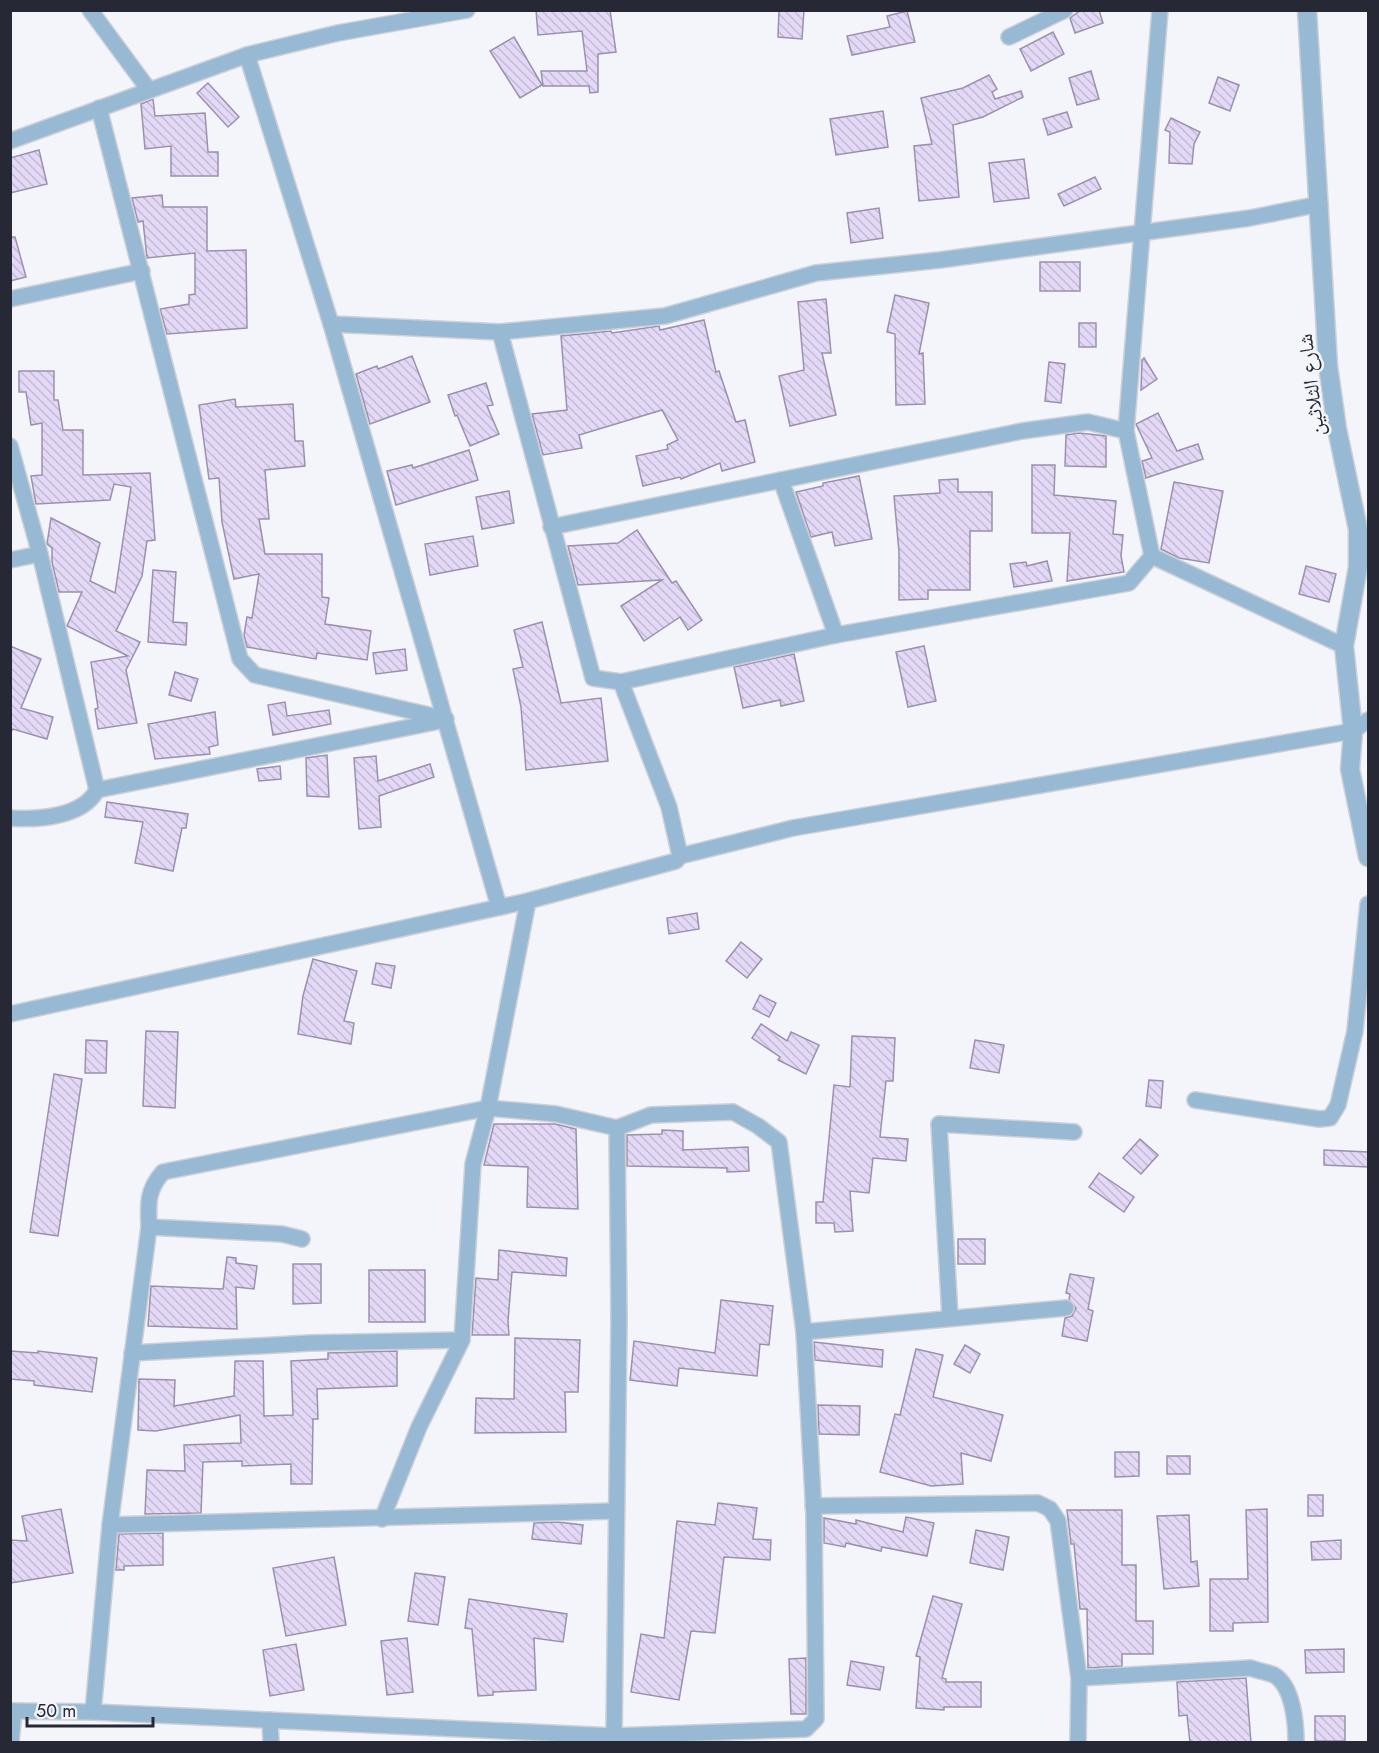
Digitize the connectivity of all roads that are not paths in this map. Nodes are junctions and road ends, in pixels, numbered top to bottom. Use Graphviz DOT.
graph roads {
  1 [pos="90,10"];
  2 [pos="467,10"];
  3 [pos="1065,10"];
  4 [pos="1160,10"];
  5 [pos="1307,10"];
  6 [pos="1009,37"];
  7 [pos="247,55"];
  8 [pos="149,90"];
  9 [pos="99,108"];
  10 [pos="10,141"];
  11 [pos="1320,204"];
  12 [pos="1144,233"];
  13 [pos="142,271"];
  14 [pos="10,299"];
  15 [pos="331,324"];
  16 [pos="500,332"];
  17 [pos="1126,432"];
  18 [pos="10,446"];
  19 [pos="781,480"];
  20 [pos="551,527"];
  21 [pos="40,554"];
  22 [pos="1152,556"];
  23 [pos="10,560"];
  24 [pos="836,635"];
  25 [pos="1344,646"];
  26 [pos="621,682"];
  27 [pos="446,719"];
  28 [pos="1368,720"];
  29 [pos="1353,730"];
  30 [pos="98,790"];
  31 [pos="10,818"];
  32 [pos="680,856"];
  33 [pos="1368,857"];
  34 [pos="528,901"];
  35 [pos="1368,904"];
  36 [pos="499,907"];
  37 [pos="10,1014"];
  38 [pos="1194,1100"];
  39 [pos="488,1108"];
  40 [pos="617,1128"];
  41 [pos="1074,1131"];
  42 [pos="149,1227"];
  43 [pos="302,1239"];
  44 [pos="1066,1308"];
  45 [pos="950,1317"];
  46 [pos="804,1332"];
  47 [pos="462,1340"];
  48 [pos="132,1353"];
  49 [pos="813,1506"];
  50 [pos="615,1511"];
  51 [pos="382,1519"];
  52 [pos="110,1525"];
  53 [pos="1079,1678"];
  54 [pos="12,1711"];
  55 [pos="93,1712"];
  56 [pos="270,1720"];
  57 [pos="614,1736"];
  58 [pos="806,1736"];
  59 [pos="11,1743"];
  60 [pos="271,1743"];
  61 [pos="1078,1743"];
  62 [pos="1296,1743"];
  1 -- 8 [label="street"];
  2 -- 7 [label="street"];
  3 -- 6 [label="street"];
  4 -- 12 [label="street"];
  5 -- 11 [label="street, شارع الثلاثين"];
  7 -- 8 [label="street"];
  7 -- 15 [label="street"];
  8 -- 9 [label="street"];
  9 -- 10 [label="street"];
  9 -- 13 [label="street"];
  11 -- 12 [label="street"];
  11 -- 25 [label="street, شارع الثلاثين"];
  12 -- 16 [label="street"];
  12 -- 17 [label="street"];
  13 -- 14 [label="street"];
  13 -- 27 [label="street"];
  15 -- 16 [label="street"];
  15 -- 27 [label="street"];
  16 -- 20 [label="street"];
  17 -- 19 [label="street"];
  17 -- 22 [label="street"];
  18 -- 21 [label="street"];
  19 -- 20 [label="street"];
  19 -- 24 [label="street"];
  20 -- 26 [label="street"];
  21 -- 23 [label="street"];
  21 -- 30 [label="street"];
  22 -- 24 [label="street"];
  22 -- 25 [label="street"];
  24 -- 26 [label="street"];
  25 -- 29 [label="street, شارع الثلاثين"];
  26 -- 32 [label="street"];
  27 -- 30 [label="street"];
  27 -- 36 [label="street"];
  28 -- 29 [label="street"];
  29 -- 32 [label="street"];
  29 -- 33 [label="street, شارع الثلاثين"];
  30 -- 31 [label="street"];
  32 -- 34 [label="street"];
  34 -- 36 [label="street"];
  34 -- 39 [label="street"];
  35 -- 38 [label="street"];
  36 -- 37 [label="street"];
  39 -- 40 [label="street"];
  39 -- 42 [label="street"];
  39 -- 47 [label="street"];
  40 -- 46 [label="street"];
  40 -- 50 [label="street"];
  41 -- 45 [label="street"];
  42 -- 43 [label="street"];
  42 -- 48 [label="street"];
  44 -- 45 [label="street"];
  45 -- 46 [label="street"];
  46 -- 49 [label="street"];
  47 -- 48 [label="street"];
  47 -- 51 [label="street"];
  48 -- 52 [label="street"];
  49 -- 53 [label="street"];
  49 -- 58 [label="street"];
  50 -- 51 [label="street"];
  50 -- 57 [label="street"];
  51 -- 52 [label="street"];
  52 -- 55 [label="street"];
  53 -- 61 [label="street"];
  53 -- 62 [label="street"];
  54 -- 55 [label="street"];
  54 -- 59 [label="street"];
  55 -- 56 [label="street"];
  56 -- 57 [label="street"];
  56 -- 60 [label="street"];
  57 -- 58 [label="street"];
}
